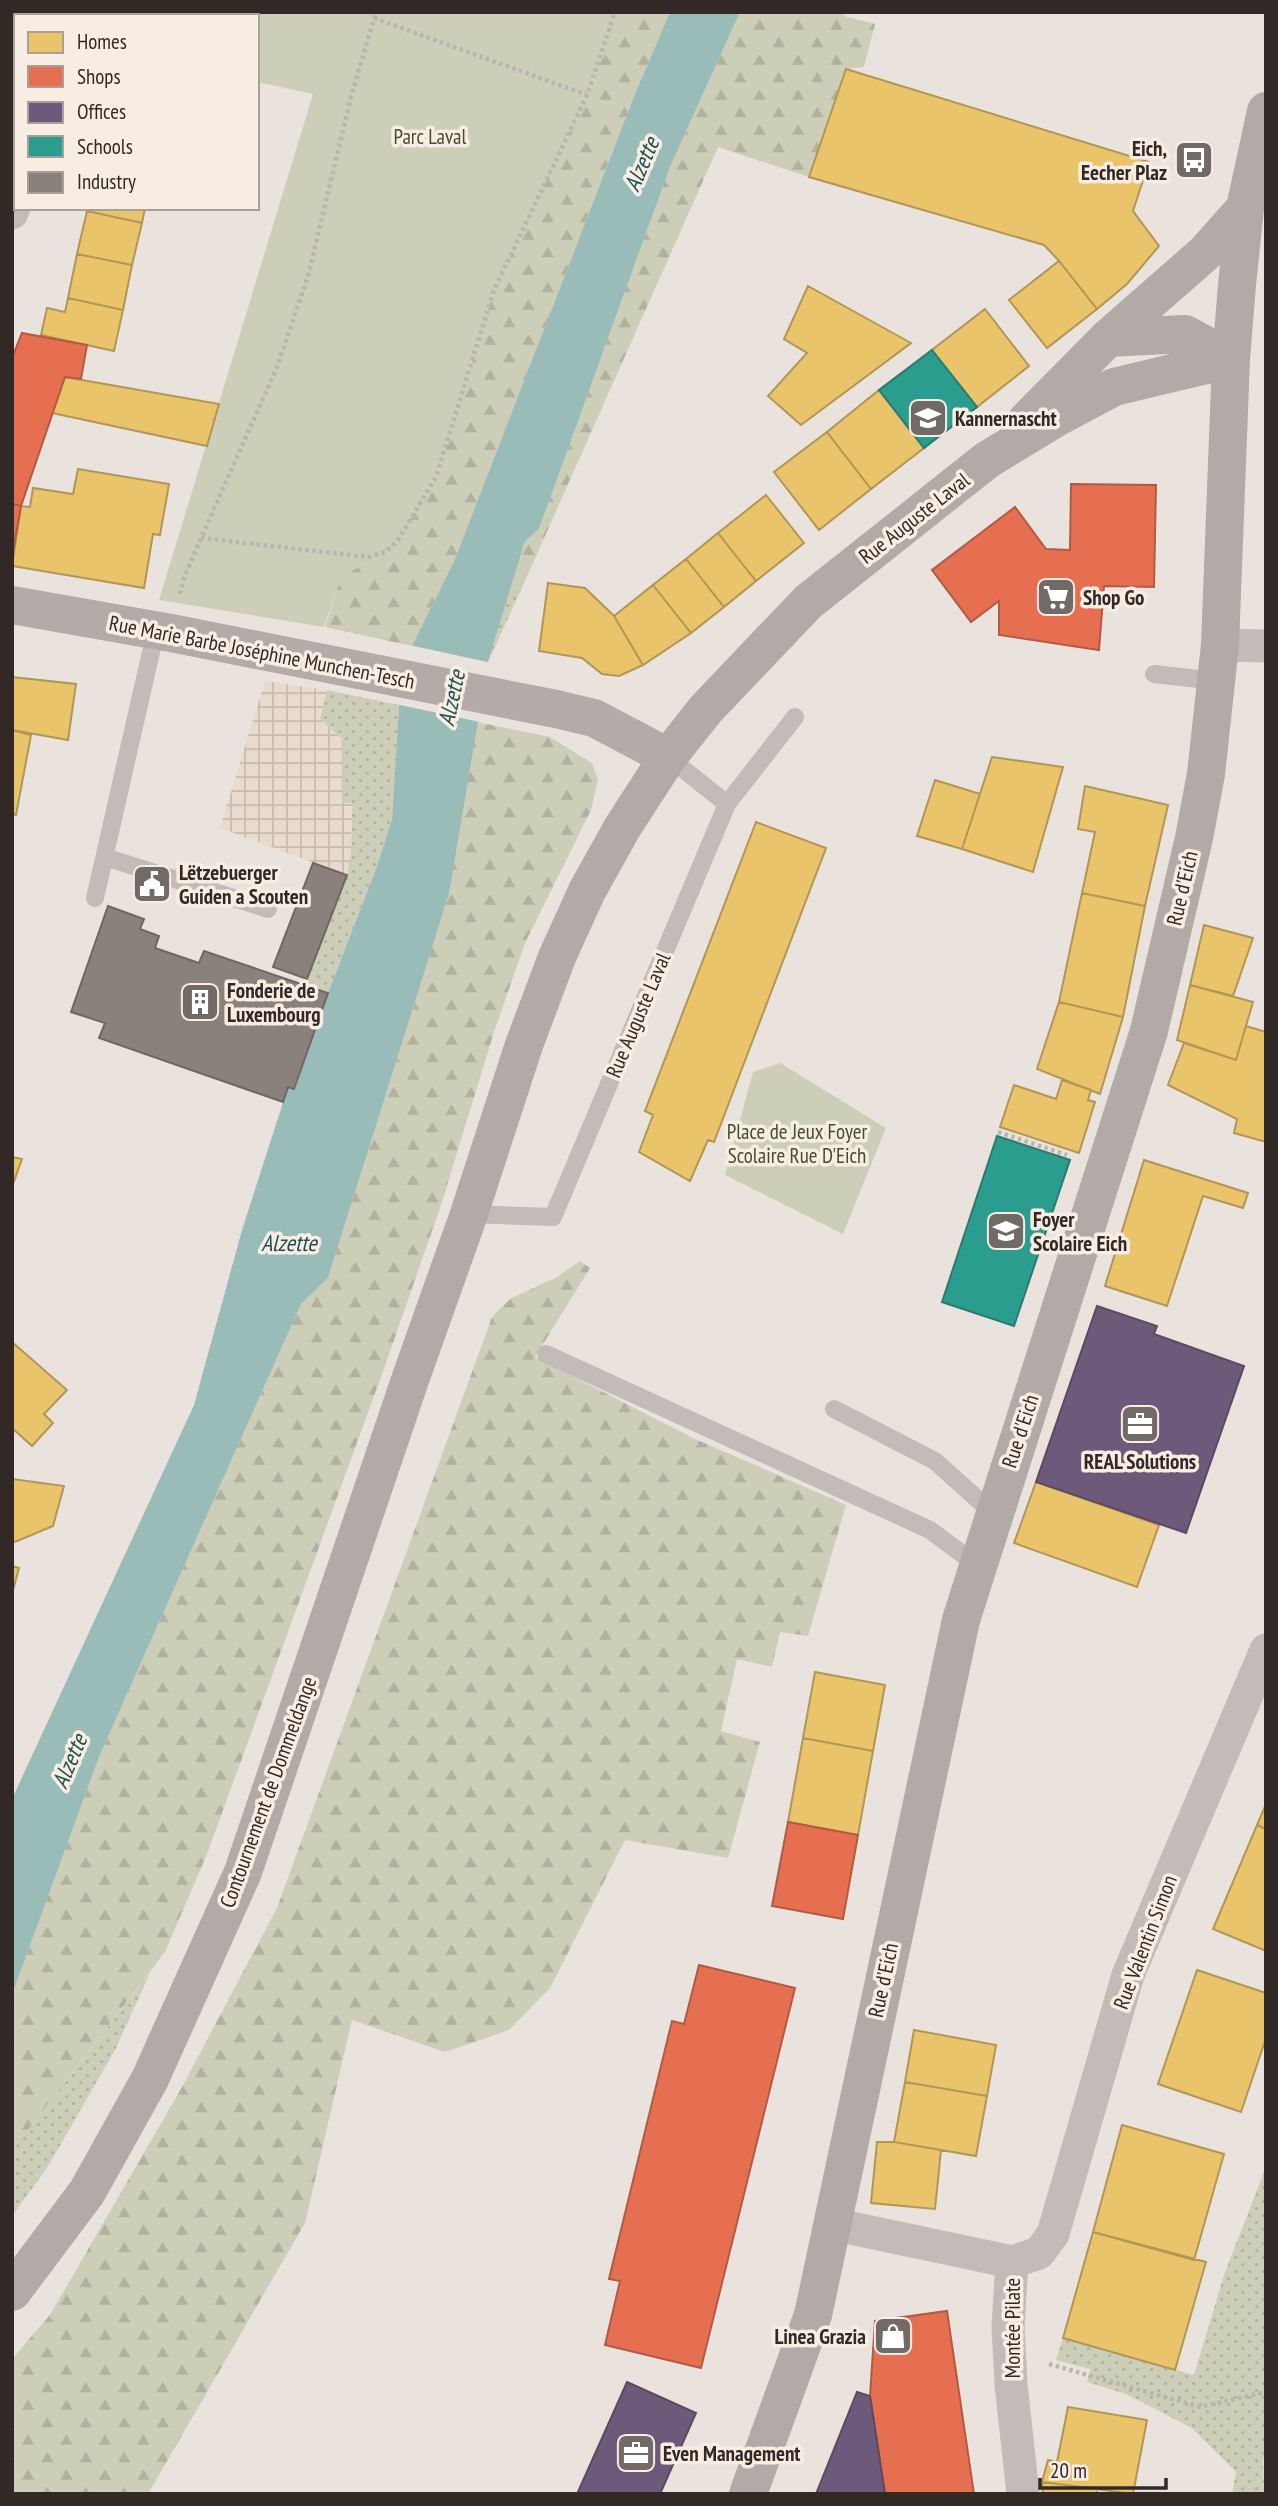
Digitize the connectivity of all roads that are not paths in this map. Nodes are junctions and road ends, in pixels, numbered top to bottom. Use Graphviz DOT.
graph roads {
  1 [pos="1266,111"];
  2 [pos="1245,208"];
  3 [pos="1108,338"];
  4 [pos="1231,359"];
  5 [pos="987,460"];
  6 [pos="12,606"];
  7 [pos="164,631"];
  8 [pos="1266,646"];
  9 [pos="1218,663"];
  10 [pos="1154,674"];
  11 [pos="795,717"];
  12 [pos="668,757"];
  13 [pos="727,804"];
  14 [pos="105,858"];
  15 [pos="95,898"];
  16 [pos="268,909"];
  17 [pos="468,1214"];
  18 [pos="546,1354"];
  19 [pos="411,1377"];
  20 [pos="834,1409"];
  21 [pos="994,1514"];
  22 [pos="977,1565"];
  23 [pos="1266,1650"];
  24 [pos="832,2224"];
  25 [pos="1012,2262"];
  26 [pos="15,2289"];
  27 [pos="748,2494"];
  28 [pos="1023,2494"];
  1 -- 2 [label="main road, Rue d'Eich"];
  2 -- 3 [label="main road, Rue Auguste Laval"];
  2 -- 4 [label="main road, Rue d'Eich"];
  3 -- 4 [label="main road"];
  3 -- 5 [label="main road, Rue Auguste Laval"];
  4 -- 5 [label="main road, Rue Auguste Laval"];
  4 -- 9 [label="main road, Rue d'Eich"];
  5 -- 12 [label="main road, Rue Auguste Laval"];
  6 -- 7 [label="main road, Rue Marie Barbe Joséphine Munchen-Tesch"];
  7 -- 12 [label="main road, Rue Marie Barbe Joséphine Munchen-Tesch"];
  7 -- 14 [label="lane"];
  8 -- 9 [label="street"];
  9 -- 10 [label="lane"];
  9 -- 21 [label="main road, Rue d'Eich"];
  11 -- 13 [label="lane"];
  12 -- 13 [label="lane"];
  12 -- 17 [label="main road, Rue Auguste Laval"];
  13 -- 17 [label="lane, Rue Auguste Laval"];
  14 -- 15 [label="lane"];
  14 -- 16 [label="lane"];
  17 -- 19 [label="main road, Rue Auguste Laval"];
  18 -- 22 [label="lane"];
  19 -- 26 [label="main road, Contournement de Dommeldange"];
  20 -- 21 [label="lane"];
  21 -- 22 [label="main road, Rue d'Eich"];
  22 -- 24 [label="main road, Rue d'Eich"];
  23 -- 25 [label="street, Rue Valentin Simon"];
  24 -- 25 [label="street, Montée Pilate"];
  24 -- 27 [label="main road, Rue d'Eich"];
  25 -- 28 [label="street, Montée Pilate"];
}
